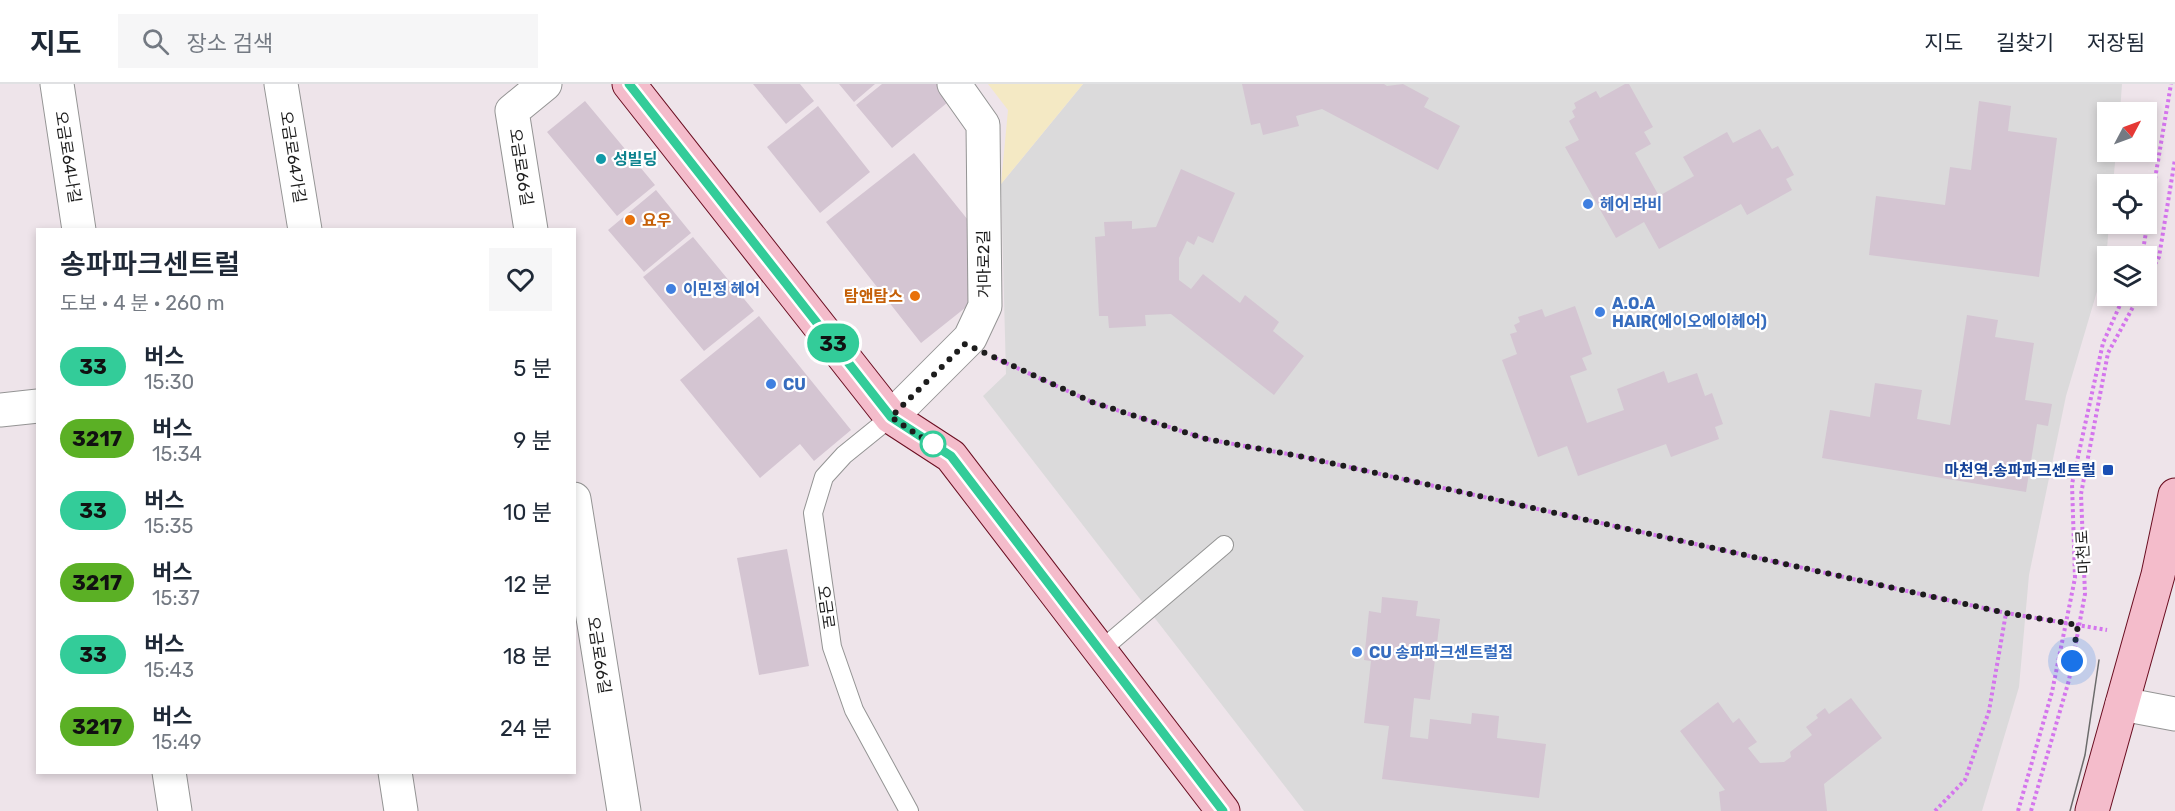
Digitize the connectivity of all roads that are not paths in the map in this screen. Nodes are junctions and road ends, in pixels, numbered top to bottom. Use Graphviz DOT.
graph roads {
  1 [pos="57,84"];
  2 [pos="281,84"];
  3 [pos="545,84"];
  4 [pos="629,84"];
  5 [pos="954,84"];
  6 [pos="79,228"];
  7 [pos="305,228"];
  8 [pos="531,228"];
  9 [pos="36,406"];
  10 [pos="0,410"];
  11 [pos="891,417"];
  12 [pos="2175,495"];
  13 [pos="576,511"];
  14 [pos="1224,545"];
  15 [pos="1101,650"];
  16 [pos="2122,704"];
  17 [pos="2175,714"];
  18 [pos="169,774"];
  19 [pos="394,774"];
  20 [pos="175,811"];
  21 [pos="401,811"];
  22 [pos="624,811"];
  23 [pos="909,811"];
  24 [pos="1223,811"];
  25 [pos="2092,811"];
  1 -- 6 [label="street, 오금로64나길"];
  2 -- 7 [label="street, 오금로64가길"];
  3 -- 8 [label="street, 오금로66길"];
  4 -- 11 [label="main road"];
  5 -- 11 [label="street, 거마로2길"];
  9 -- 10 [label="street"];
  11 -- 15 [label="main road"];
  11 -- 23 [label="lane, 오금로"];
  12 -- 16 [label="main road"];
  13 -- 22 [label="street, 오금로66길"];
  14 -- 15 [label="lane"];
  15 -- 24 [label="main road"];
  16 -- 17 [label="street"];
  16 -- 25 [label="main road"];
  18 -- 20 [label="street"];
  19 -- 21 [label="street"];
}
